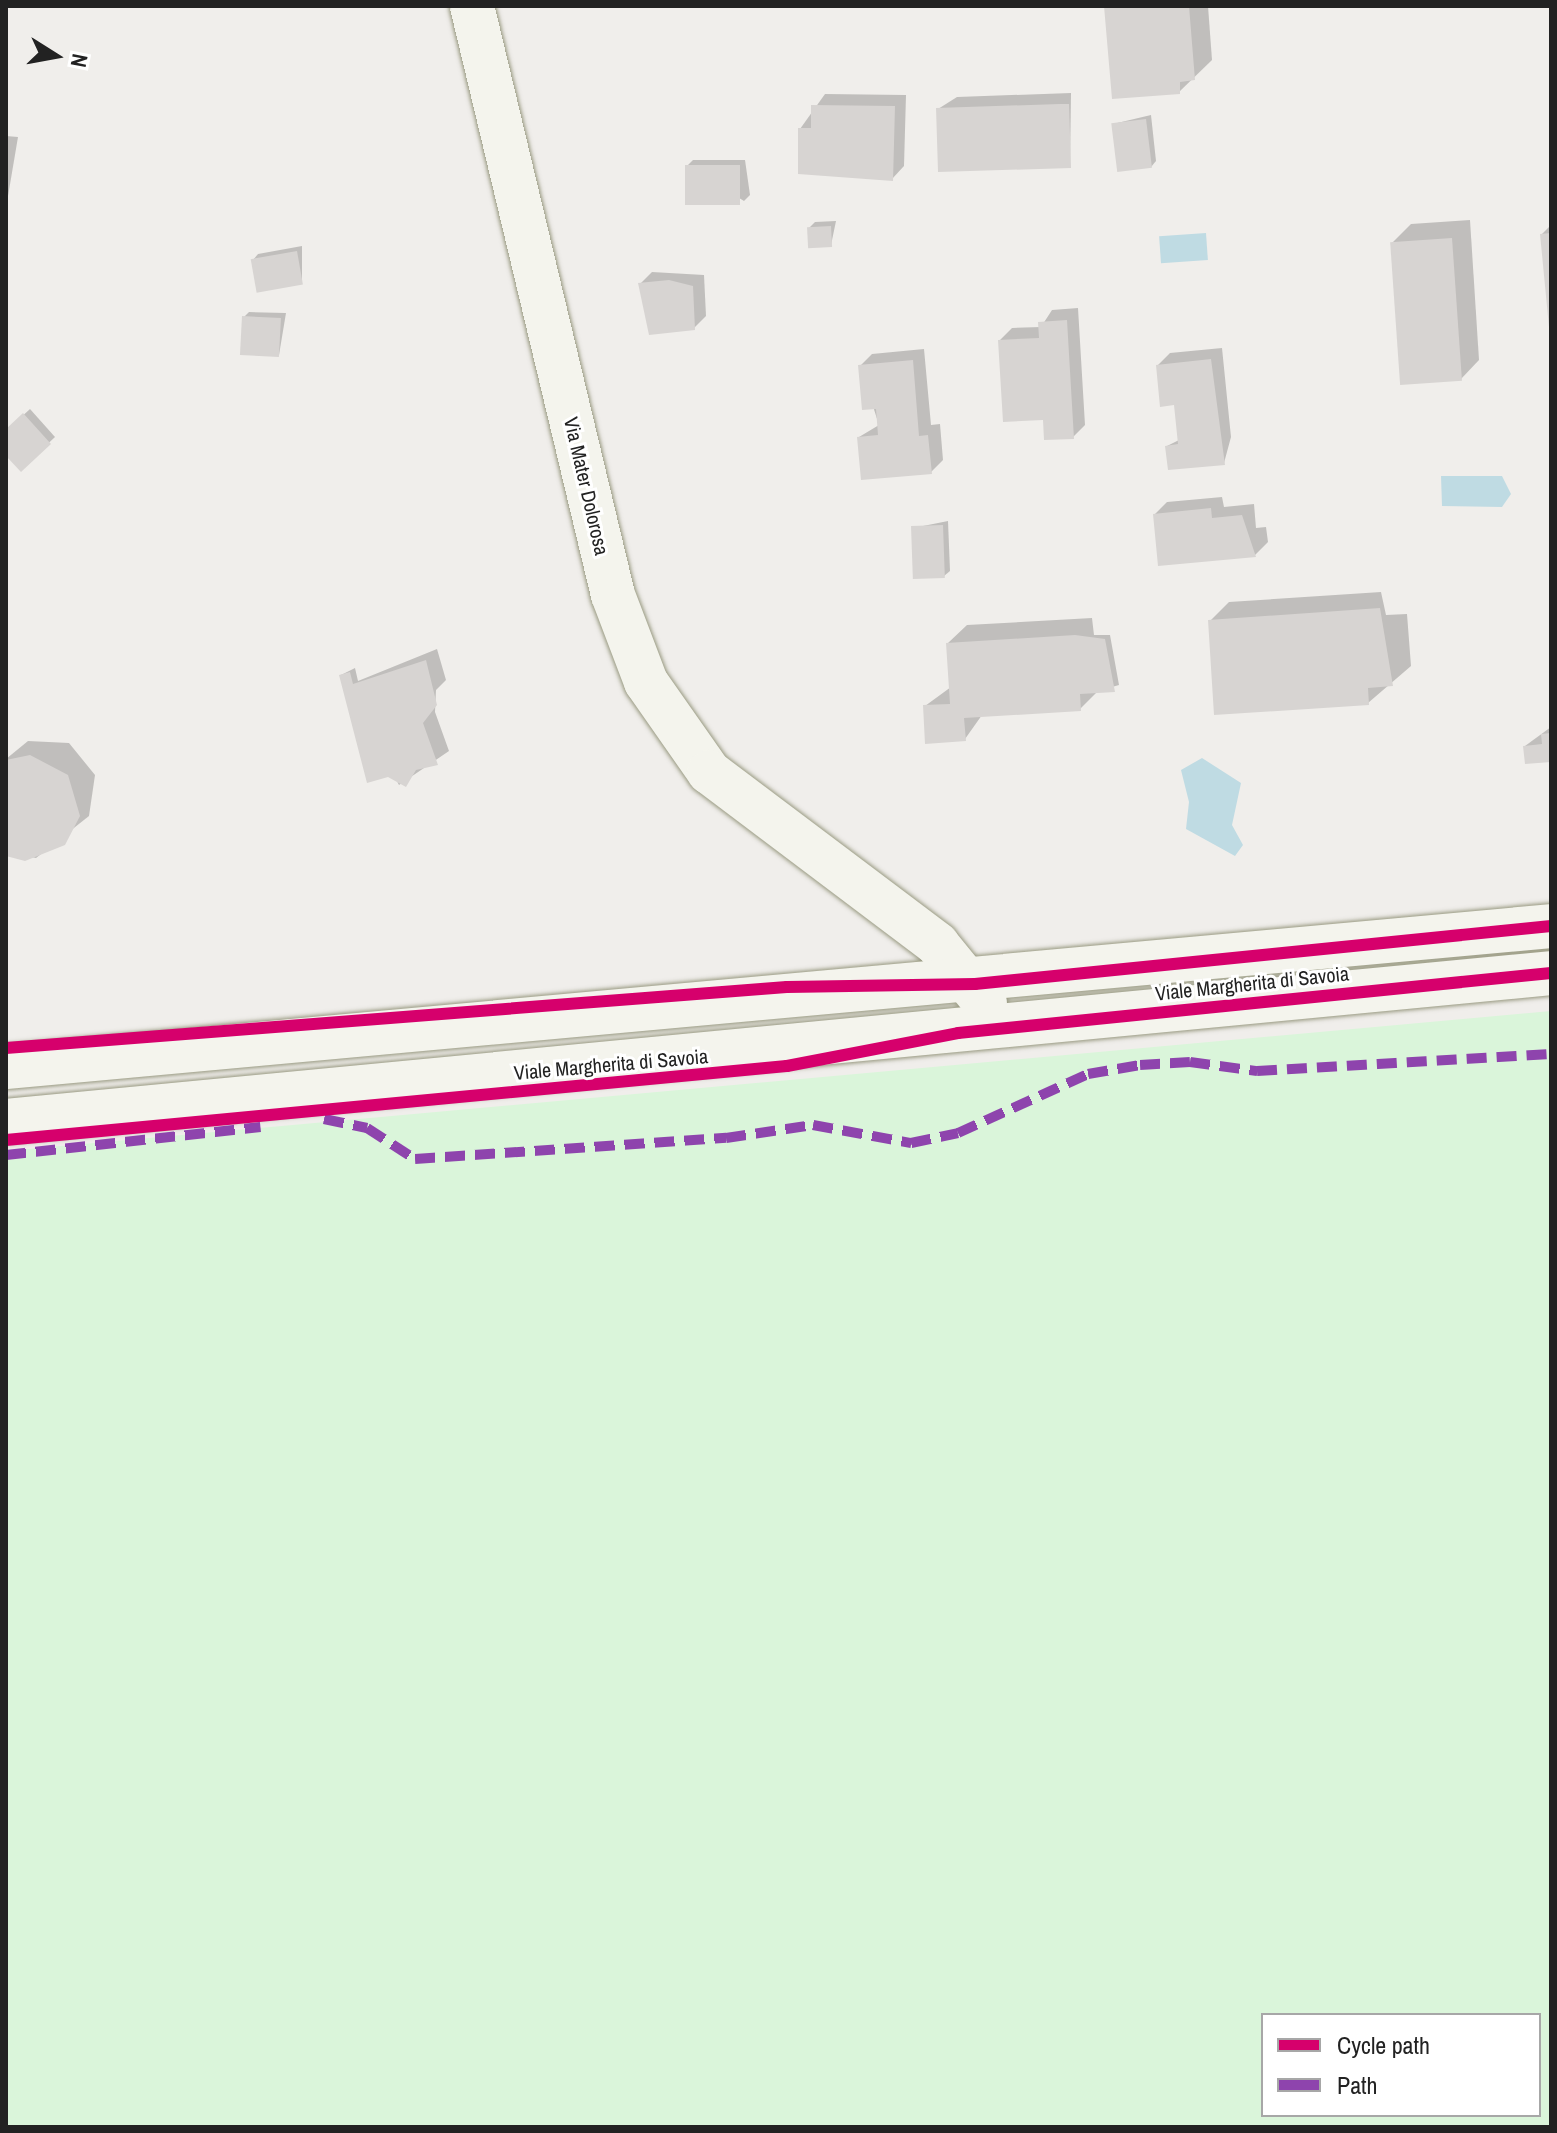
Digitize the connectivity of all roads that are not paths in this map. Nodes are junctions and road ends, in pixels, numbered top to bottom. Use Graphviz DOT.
graph roads {
  1 [pos="472,6"];
  2 [pos="1551,926"];
  3 [pos="1551,973"];
  4 [pos="975,984"];
  5 [pos="1022,1026"];
  6 [pos="958,1033"];
  7 [pos="6,1067"];
  8 [pos="6,1121"];
  1 -- 4 [label="street, Via Mater Dolorosa"];
  2 -- 4 [label="street, Viale Margherita di Savoia"];
  3 -- 5 [label="street, Viale Margherita di Savoia"];
  4 -- 5 [label="street, Via Mater Dolorosa"];
  4 -- 6 [label="street"];
  4 -- 7 [label="street, Viale Margherita di Savoia"];
  5 -- 6 [label="street, Viale Margherita di Savoia"];
  6 -- 8 [label="street, Viale Margherita di Savoia"];
}
